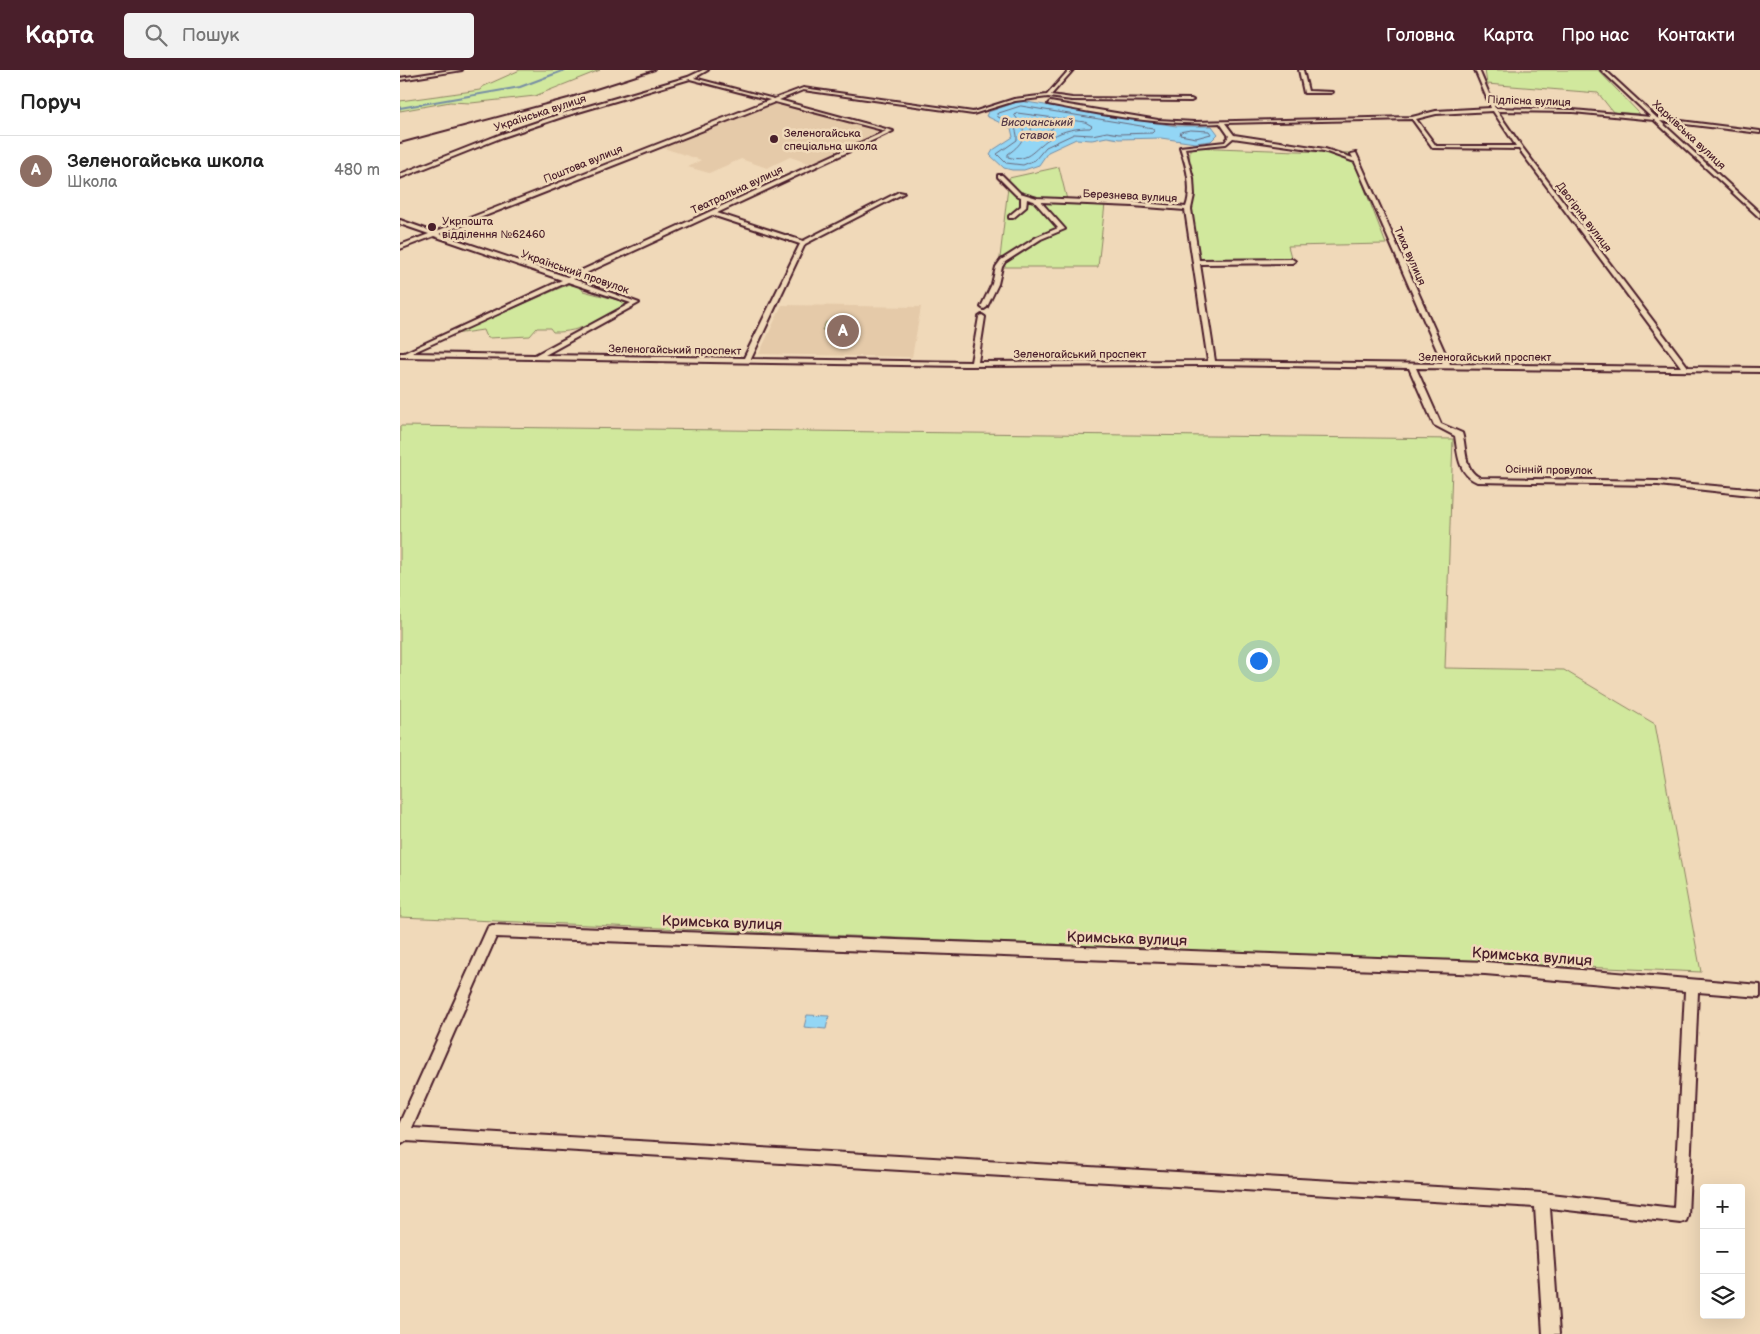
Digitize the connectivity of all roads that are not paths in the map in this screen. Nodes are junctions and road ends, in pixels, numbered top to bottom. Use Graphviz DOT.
graph roads {
  1 [pos="460,70"];
  2 [pos="706,70"];
  3 [pos="1071,70"];
  4 [pos="1301,70"];
  5 [pos="1477,70"];
  6 [pos="1604,70"];
  7 [pos="690,78"];
  8 [pos="400,80"];
  9 [pos="1331,92"];
  10 [pos="1048,96"];
  11 [pos="1034,97"];
  12 [pos="773,99"];
  13 [pos="1191,100"];
  14 [pos="1493,108"];
  15 [pos="1413,118"];
  16 [pos="1657,119"];
  17 [pos="1222,122"];
  18 [pos="1760,132"];
  19 [pos="1232,136"];
  20 [pos="1520,148"];
  21 [pos="1354,154"];
  22 [pos="1357,161"];
  23 [pos="400,176"];
  24 [pos="1000,176"];
  25 [pos="901,194"];
  26 [pos="1024,196"];
  27 [pos="1036,200"];
  28 [pos="1750,206"];
  29 [pos="1760,207"];
  30 [pos="1188,209"];
  31 [pos="712,213"];
  32 [pos="1760,216"];
  33 [pos="1011,217"];
  34 [pos="400,222"];
  35 [pos="434,234"];
  36 [pos="803,243"];
  37 [pos="400,247"];
  38 [pos="1292,261"];
  39 [pos="1195,262"];
  40 [pos="567,280"];
  41 [pos="984,307"];
  42 [pos="982,317"];
  43 [pos="401,355"];
  44 [pos="536,357"];
  45 [pos="746,361"];
  46 [pos="1212,363"];
  47 [pos="974,364"];
  48 [pos="1412,367"];
  49 [pos="1448,367"];
  50 [pos="1687,370"];
  51 [pos="1760,370"];
  52 [pos="1760,493"];
  53 [pos="1692,986"];
  54 [pos="1760,991"];
  55 [pos="401,1136"];
  56 [pos="1542,1200"];
  57 [pos="1551,1334"];
  1 -- 8 [label="street"];
  2 -- 7 [label="street, Українська вулиця"];
  3 -- 10 [label="street"];
  4 -- 9 [label="street"];
  5 -- 14 [label="street, Двогірна вулиця"];
  6 -- 16 [label="street, Харківська вулиця"];
  7 -- 12 [label="street, Театральна вулиця"];
  7 -- 23 [label="street, Українська вулиця"];
  10 -- 11 [label="street"];
  10 -- 13 [label="street"];
  11 -- 12 [label="street, Поштова вулиця"];
  11 -- 17 [label="street, Підлісна вулиця"];
  12 -- 31 [label="street, Театральна вулиця"];
  12 -- 35 [label="street, Поштова вулиця"];
  14 -- 15 [label="street, Підлісна вулиця"];
  14 -- 16 [label="street, Підлісна вулиця"];
  14 -- 20 [label="street, Двогірна вулиця"];
  15 -- 17 [label="street, Підлісна вулиця"];
  15 -- 20 [label="street"];
  16 -- 18 [label="street, Підлісна вулиця"];
  16 -- 28 [label="street, Харківська вулиця"];
  17 -- 19 [label="street"];
  19 -- 22 [label="street"];
  19 -- 30 [label="street"];
  20 -- 50 [label="street, Двогірна вулиця"];
  21 -- 22 [label="street, Тиха вулиця"];
  22 -- 49 [label="street, Тиха вулиця"];
  24 -- 26 [label="street"];
  25 -- 36 [label="street"];
  26 -- 27 [label="street"];
  26 -- 33 [label="street"];
  27 -- 30 [label="street, Березнева вулиця"];
  27 -- 41 [label="street"];
  28 -- 29 [label="street"];
  28 -- 32 [label="street, Харківська вулиця"];
  30 -- 39 [label="street, Березнева вулиця"];
  31 -- 36 [label="street"];
  31 -- 40 [label="street, Театральна вулиця"];
  34 -- 35 [label="street, Український провулок"];
  35 -- 37 [label="street, Поштова вулиця"];
  35 -- 40 [label="street, Український провулок"];
  36 -- 45 [label="street"];
  38 -- 39 [label="street"];
  39 -- 46 [label="street, Березнева вулиця"];
  40 -- 43 [label="street, Театральна вулиця"];
  40 -- 44 [label="street, Український провулок"];
  42 -- 47 [label="street"];
  43 -- 44 [label="street, Зеленогайський проспект"];
  44 -- 45 [label="street, Зеленогайський проспект"];
  45 -- 47 [label="street, Зеленогайський проспект"];
  46 -- 47 [label="street, Зеленогайський проспект"];
  46 -- 48 [label="street, Зеленогайський проспект"];
  48 -- 49 [label="street, Зеленогайський проспект"];
  48 -- 52 [label="street, Осінній провулок"];
  49 -- 50 [label="street, Зеленогайський проспект"];
  50 -- 51 [label="street, Зеленогайський проспект"];
  53 -- 54 [label="street, Кримська вулиця"];
  53 -- 55 [label="street, Кримська вулиця"];
  53 -- 56 [label="street"];
  55 -- 56 [label="street"];
  56 -- 57 [label="street"];
}
